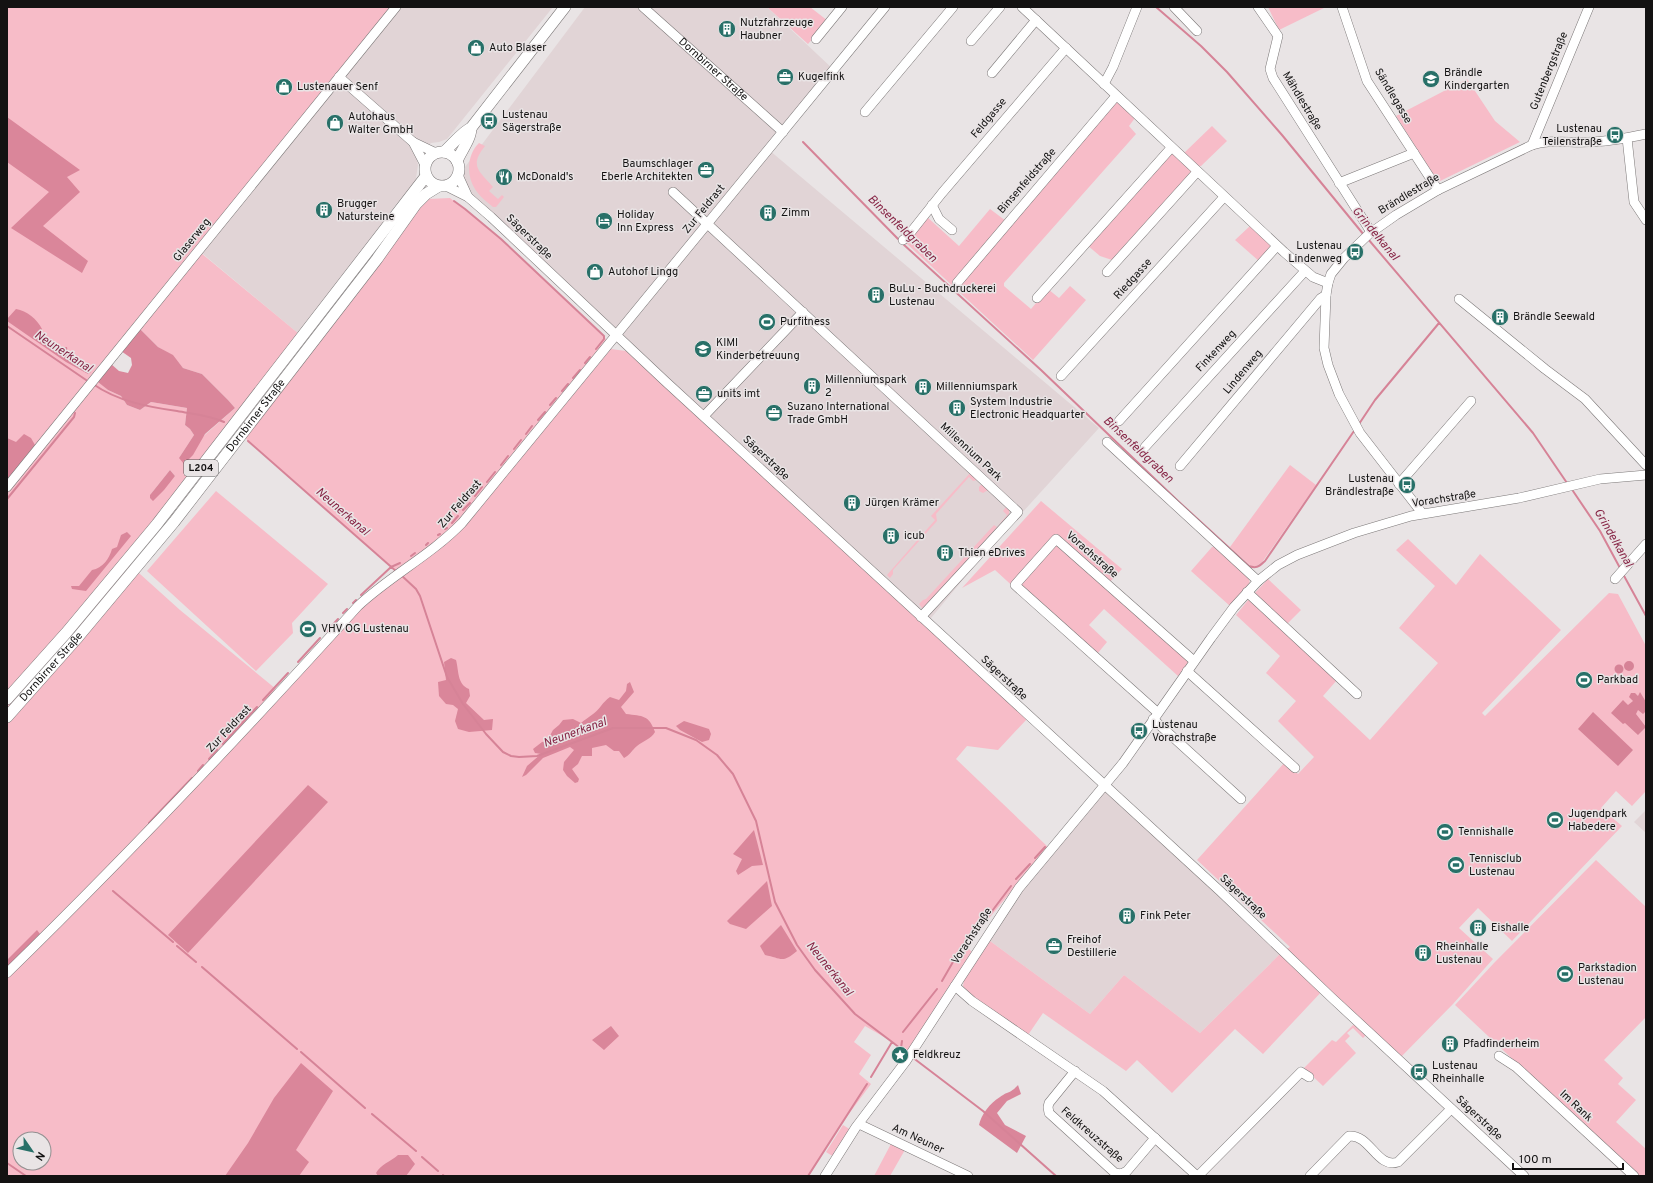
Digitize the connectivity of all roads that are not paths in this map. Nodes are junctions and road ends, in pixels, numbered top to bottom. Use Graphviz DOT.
graph roads {
  1 [pos="396,7"];
  2 [pos="565,7"];
  3 [pos="643,7"];
  4 [pos="842,7"];
  5 [pos="885,7"];
  6 [pos="953,7"];
  7 [pos="1000,7"];
  8 [pos="1022,7"];
  9 [pos="1137,7"];
  10 [pos="1174,7"];
  11 [pos="1258,7"];
  12 [pos="1342,7"];
  13 [pos="1589,7"];
  14 [pos="1036,20"];
  15 [pos="1197,31"];
  16 [pos="816,39"];
  17 [pos="971,41"];
  18 [pos="1066,48"];
  19 [pos="992,73"];
  20 [pos="339,77"];
  21 [pos="1104,84"];
  22 [pos="1116,96"];
  23 [pos="865,112"];
  24 [pos="471,128"];
  25 [pos="783,132"];
  26 [pos="1646,134"];
  27 [pos="1627,138"];
  28 [pos="412,142"];
  29 [pos="1532,145"];
  30 [pos="1171,148"];
  31 [pos="440,152"];
  32 [pos="1414,153"];
  33 [pos="457,161"];
  34 [pos="426,170"];
  35 [pos="1197,172"];
  36 [pos="458,175"];
  37 [pos="1339,183"];
  38 [pos="443,186"];
  39 [pos="1438,190"];
  40 [pos="673,192"];
  41 [pos="468,197"];
  42 [pos="1224,197"];
  43 [pos="932,205"];
  44 [pos="1646,220"];
  45 [pos="707,224"];
  46 [pos="952,230"];
  47 [pos="1370,233"];
  48 [pos="903,240"];
  49 [pos="1277,246"];
  50 [pos="1305,270"];
  51 [pos="1107,272"];
  52 [pos="957,283"];
  53 [pos="1328,283"];
  54 [pos="1326,295"];
  55 [pos="1037,298"];
  56 [pos="1459,299"];
  57 [pos="803,312"];
  58 [pos="617,335"];
  59 [pos="1061,376"];
  60 [pos="1471,401"];
  61 [pos="704,416"];
  62 [pos="1119,421"];
  63 [pos="1107,442"];
  64 [pos="1145,447"];
  65 [pos="1646,465"];
  66 [pos="1180,466"];
  67 [pos="1646,475"];
  68 [pos="1399,484"];
  69 [pos="7,487"];
  70 [pos="1422,513"];
  71 [pos="1646,544"];
  72 [pos="1616,577"];
  73 [pos="1258,581"];
  74 [pos="1247,592"];
  75 [pos="921,617"];
  76 [pos="1194,661"];
  77 [pos="1187,671"];
  78 [pos="1357,694"];
  79 [pos="7,699"];
  80 [pos="1155,716"];
  81 [pos="7,717"];
  82 [pos="1295,768"];
  83 [pos="1104,785"];
  84 [pos="1242,799"];
  85 [pos="7,973"];
  86 [pos="954,986"];
  87 [pos="1499,1056"];
  88 [pos="1074,1071"];
  89 [pos="1309,1077"];
  90 [pos="1451,1109"];
  91 [pos="859,1124"];
  92 [pos="1156,1138"];
  93 [pos="825,1176"];
  94 [pos="968,1176"];
  95 [pos="1197,1176"];
  96 [pos="1310,1176"];
  97 [pos="1524,1176"];
  98 [pos="1634,1176"];
  1 -- 20 [label="street, Glaserweg"];
  2 -- 24 [label="main road, Dornbirner Straße / L204"];
  3 -- 25 [label="street, Dornbirner Straße"];
  4 -- 16 [label="street"];
  5 -- 25 [label="street, Zur Feldrast"];
  6 -- 23 [label="street"];
  7 -- 17 [label="street"];
  8 -- 14 [label="street"];
  9 -- 21 [label="street"];
  10 -- 15 [label="street"];
  11 -- 37 [label="street, Mähdlestraße"];
  12 -- 32 [label="street, Sändlegasse"];
  13 -- 29 [label="street, Gutenbergstraße"];
  14 -- 18 [label="street"];
  14 -- 19 [label="street"];
  18 -- 21 [label="street"];
  18 -- 43 [label="street, Feldgasse"];
  20 -- 28 [label="street"];
  20 -- 69 [label="street, Glaserweg"];
  21 -- 22 [label="street"];
  22 -- 30 [label="street"];
  22 -- 52 [label="street, Binsenfeldstraße"];
  24 -- 31 [label="main road, Dornbirner Straße / L204"];
  24 -- 33 [label="main road, Dornbirner Straße / L204"];
  25 -- 45 [label="street, Zur Feldrast"];
  26 -- 27 [label="street, Brändlestraße"];
  27 -- 29 [label="street, Brändlestraße"];
  27 -- 44 [label="street"];
  28 -- 31 [label="street"];
  28 -- 34 [label="street"];
  29 -- 39 [label="street, Brändlestraße"];
  30 -- 35 [label="street"];
  30 -- 55 [label="street"];
  31 -- 33 [label="main road"];
  31 -- 34 [label="main road, Dornbirner Straße / L204"];
  32 -- 37 [label="street"];
  32 -- 39 [label="street, Sändlegasse"];
  33 -- 36 [label="main road"];
  34 -- 38 [label="main road"];
  34 -- 79 [label="main road, Dornbirner Straße / L204"];
  35 -- 42 [label="street"];
  35 -- 51 [label="street"];
  36 -- 38 [label="main road, Dornbirner Straße / L204"];
  36 -- 41 [label="street, Sägerstraße"];
  37 -- 47 [label="street, Mähdlestraße"];
  38 -- 41 [label="street, Sägerstraße"];
  38 -- 81 [label="main road, Dornbirner Straße / L204"];
  39 -- 47 [label="street, Brändlestraße"];
  40 -- 45 [label="street, Millennium Park"];
  41 -- 58 [label="street, Sägerstraße"];
  42 -- 49 [label="street"];
  42 -- 59 [label="street, Riedgasse"];
  43 -- 46 [label="street"];
  43 -- 48 [label="street, Feldgasse"];
  45 -- 57 [label="street, Millennium Park"];
  45 -- 58 [label="street, Zur Feldrast"];
  47 -- 53 [label="street, Brändlestraße"];
  49 -- 50 [label="street"];
  49 -- 62 [label="street"];
  50 -- 53 [label="street"];
  50 -- 64 [label="street, Finkenweg"];
  53 -- 54 [label="street, Brändlestraße"];
  54 -- 66 [label="street, Lindenweg"];
  54 -- 68 [label="street, Brändlestraße"];
  56 -- 65 [label="street"];
  57 -- 61 [label="street"];
  57 -- 75 [label="street, Millennium Park"];
  58 -- 61 [label="street, Sägerstraße"];
  58 -- 85 [label="street, Zur Feldrast"];
  60 -- 68 [label="street"];
  61 -- 75 [label="street, Sägerstraße"];
  63 -- 73 [label="street"];
  67 -- 70 [label="street, Vorachstraße"];
  68 -- 70 [label="street, Brändlestraße"];
  70 -- 73 [label="street, Vorachstraße"];
  71 -- 72 [label="street"];
  73 -- 74 [label="street, Vorachstraße"];
  74 -- 76 [label="street, Vorachstraße"];
  74 -- 78 [label="street"];
  75 -- 83 [label="street, Sägerstraße"];
  76 -- 77 [label="street, Vorachstraße"];
  76 -- 80 [label="street, Vorachstraße"];
  77 -- 80 [label="street, Vorachstraße"];
  77 -- 82 [label="street"];
  80 -- 83 [label="street, Vorachstraße"];
  80 -- 84 [label="street, Vorachstraße"];
  83 -- 86 [label="street, Vorachstraße"];
  83 -- 90 [label="street, Sägerstraße"];
  86 -- 88 [label="street"];
  86 -- 91 [label="street, Vorachstraße"];
  87 -- 98 [label="street, Im Rank"];
  88 -- 92 [label="street"];
  88 -- 92 [label="street, Feldkreuzstraße"];
  89 -- 95 [label="street"];
  90 -- 96 [label="street"];
  90 -- 97 [label="street, Sägerstraße"];
  91 -- 93 [label="street, Vorachstraße"];
  91 -- 94 [label="street, Am Neuner"];
  92 -- 95 [label="street"];
}
